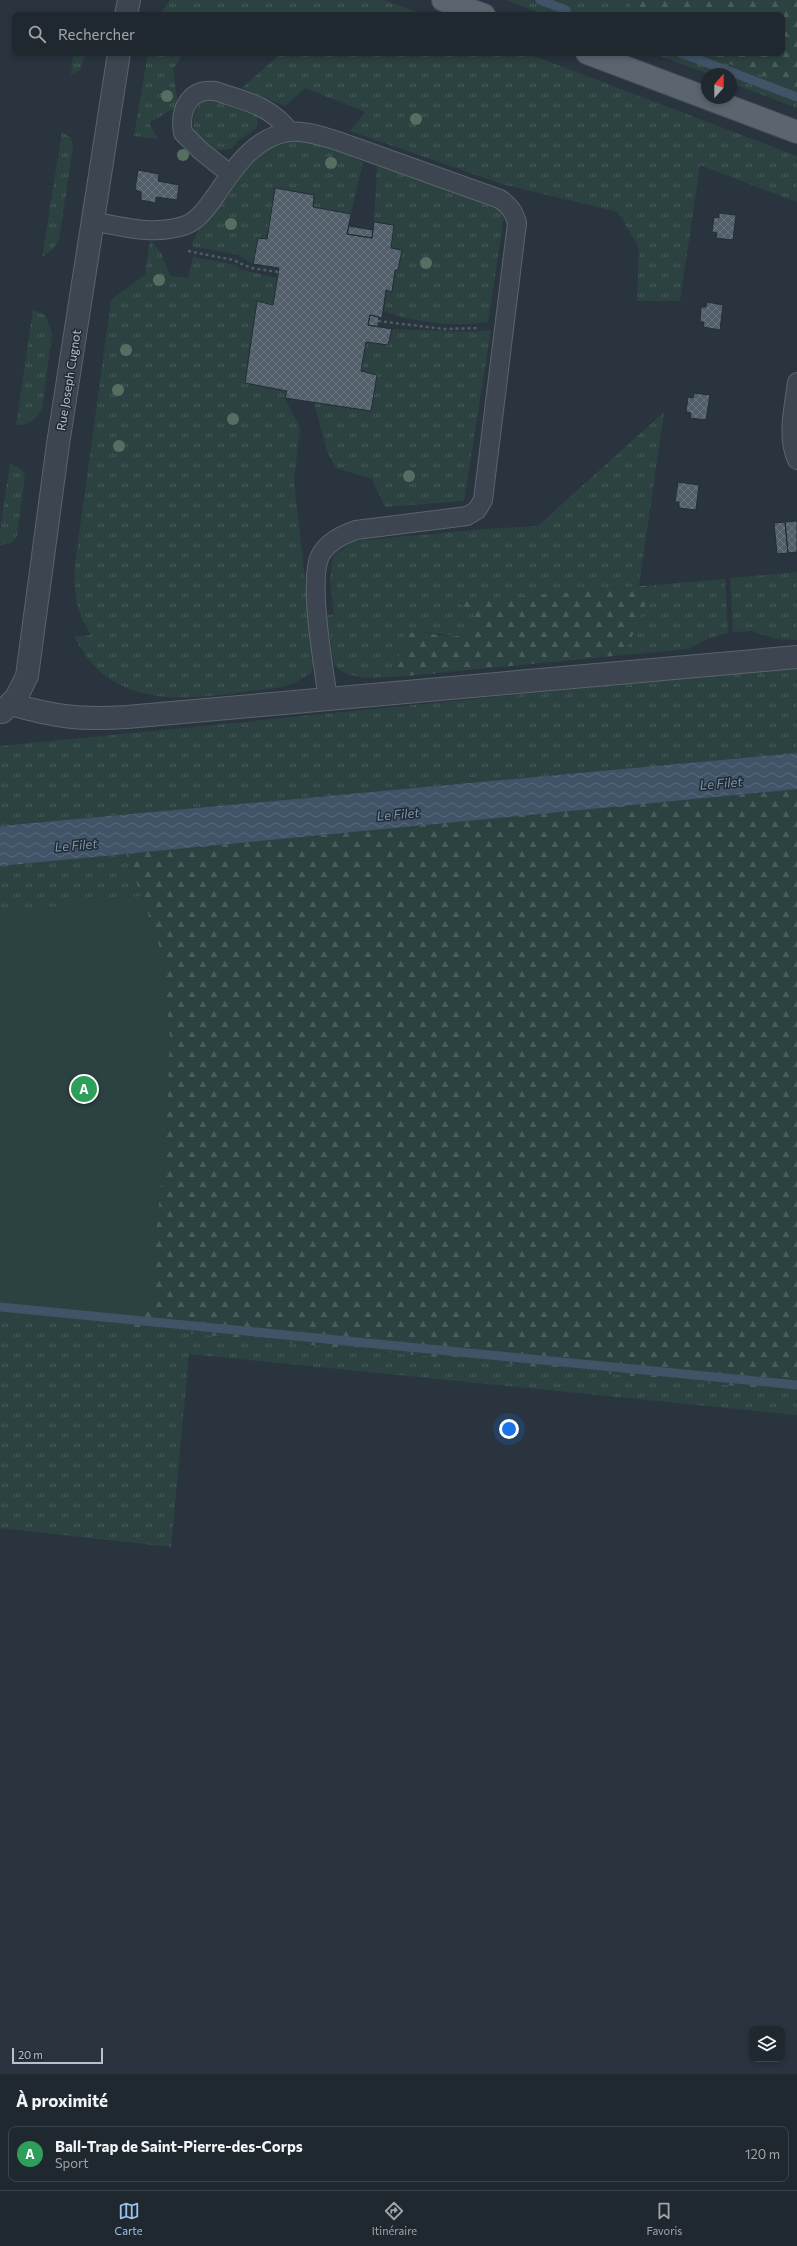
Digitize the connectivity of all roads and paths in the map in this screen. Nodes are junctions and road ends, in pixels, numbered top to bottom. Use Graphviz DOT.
graph roads {
  1 [pos="129,0"];
  2 [pos="443,0"];
  3 [pos="127,12"];
  4 [pos="476,12"];
  5 [pos="119,56"];
  6 [pos="595,56"];
  7 [pos="290,132"];
  8 [pos="797,132"];
  9 [pos="230,174"];
  10 [pos="92,221"];
  11 [pos="166,230"];
  12 [pos="278,272"];
  13 [pos="378,321"];
  14 [pos="505,323"];
  15 [pos="797,382"];
  16 [pos="797,460"];
  17 [pos="797,657"];
  18 [pos="328,700"];
  19 [pos="6,709"];
  1 -- 3 [label="street"];
  2 -- 4 [label="main road"];
  5 -- 10 [label="street, Rue Joseph Cugnot"];
  6 -- 8 [label="main road"];
  7 -- 9 [label="lane"];
  7 -- 9 [label="lane"];
  7 -- 14 [label="lane"];
  9 -- 11 [label="lane"];
  10 -- 11 [label="lane"];
  10 -- 19 [label="street, Rue Joseph Cugnot"];
  11 -- 12 [label="path"];
  13 -- 14 [label="path"];
  14 -- 18 [label="lane"];
  15 -- 16 [label="lane"];
  17 -- 18 [label="street"];
  18 -- 19 [label="street"];
}
